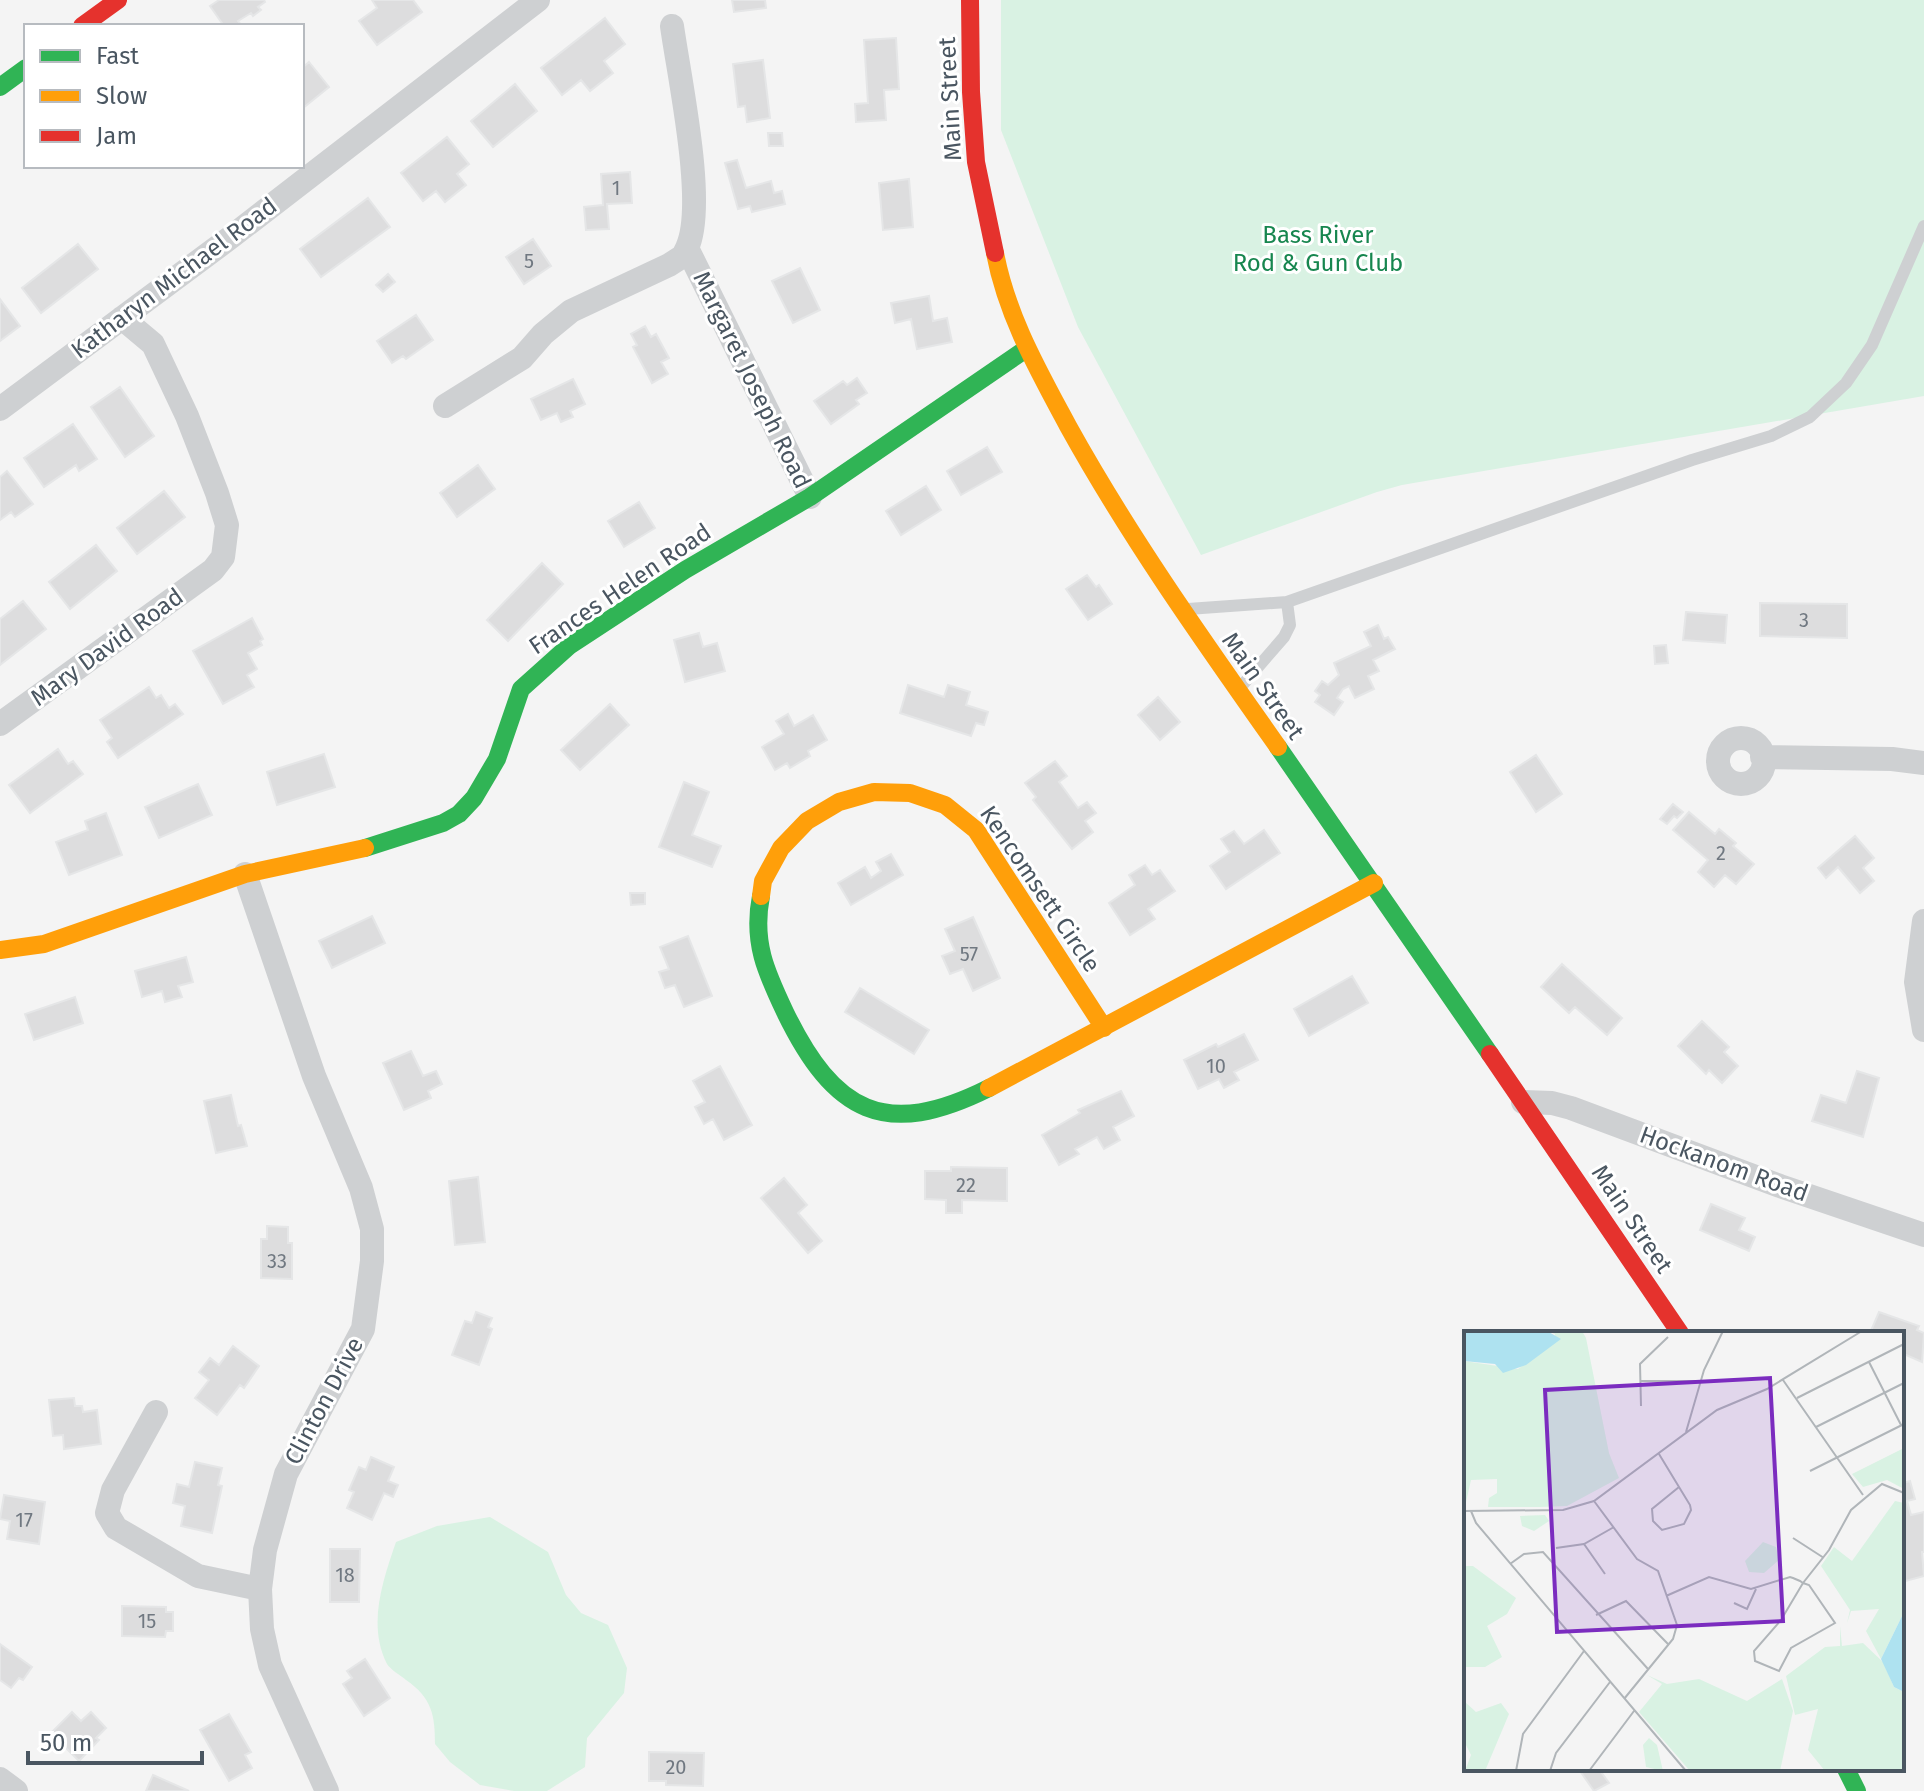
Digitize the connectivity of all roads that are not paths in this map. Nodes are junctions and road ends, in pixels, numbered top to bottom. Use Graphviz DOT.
graph roads {
  1 [pos="118,0"];
  2 [pos="538,0"];
  3 [pos="970,0"];
  4 [pos="85,24"];
  5 [pos="672,26"];
  6 [pos="24,69"];
  7 [pos="0,87"];
  8 [pos="1924,226"];
  9 [pos="687,248"];
  10 [pos="122,318"];
  11 [pos="1026,349"];
  12 [pos="445,406"];
  13 [pos="0,409"];
  14 [pos="810,497"];
  15 [pos="1287,602"];
  16 [pos="1181,609"];
  17 [pos="1238,692"];
  18 [pos="0,724"];
  19 [pos="1762,757"];
  20 [pos="1924,763"];
  21 [pos="245,874"];
  22 [pos="1374,883"];
  23 [pos="1924,921"];
  24 [pos="0,950"];
  25 [pos="1104,1028"];
  26 [pos="1924,1030"];
  27 [pos="1523,1102"];
  28 [pos="1924,1235"];
  29 [pos="1679,1331"];
  30 [pos="156,1412"];
  31 [pos="260,1589"];
  32 [pos="1847,1771"];
  33 [pos="0,1779"];
  34 [pos="16,1791"];
  35 [pos="327,1791"];
  36 [pos="1857,1791"];
  1 -- 4 [label="street"];
  2 -- 10 [label="street, Katharyn Michael Road"];
  3 -- 11 [label="street, Main Street"];
  5 -- 9 [label="street, Margaret Joseph Road"];
  6 -- 7 [label="street"];
  8 -- 15 [label="lane"];
  9 -- 12 [label="street"];
  9 -- 14 [label="street, Margaret Joseph Road"];
  10 -- 13 [label="street, Katharyn Michael Road"];
  10 -- 18 [label="street, Mary David Road"];
  11 -- 14 [label="street, Frances Helen Road"];
  11 -- 16 [label="street, Main Street"];
  14 -- 21 [label="street, Frances Helen Road"];
  15 -- 16 [label="lane"];
  15 -- 17 [label="lane"];
  16 -- 17 [label="street, Main Street"];
  17 -- 22 [label="street, Main Street"];
  19 -- 20 [label="street"];
  21 -- 24 [label="street, Frances Helen Road"];
  21 -- 31 [label="street, Clinton Drive"];
  22 -- 25 [label="street, Kencomsett Circle"];
  22 -- 27 [label="street, Main Street"];
  23 -- 26 [label="street"];
  25 -- 25 [label="street, Kencomsett Circle"];
  27 -- 28 [label="street, Hockanom Road"];
  27 -- 29 [label="street, Main Street"];
  30 -- 31 [label="street"];
  31 -- 35 [label="street, Clinton Drive"];
  32 -- 36 [label="street"];
  33 -- 34 [label="street"];
}
